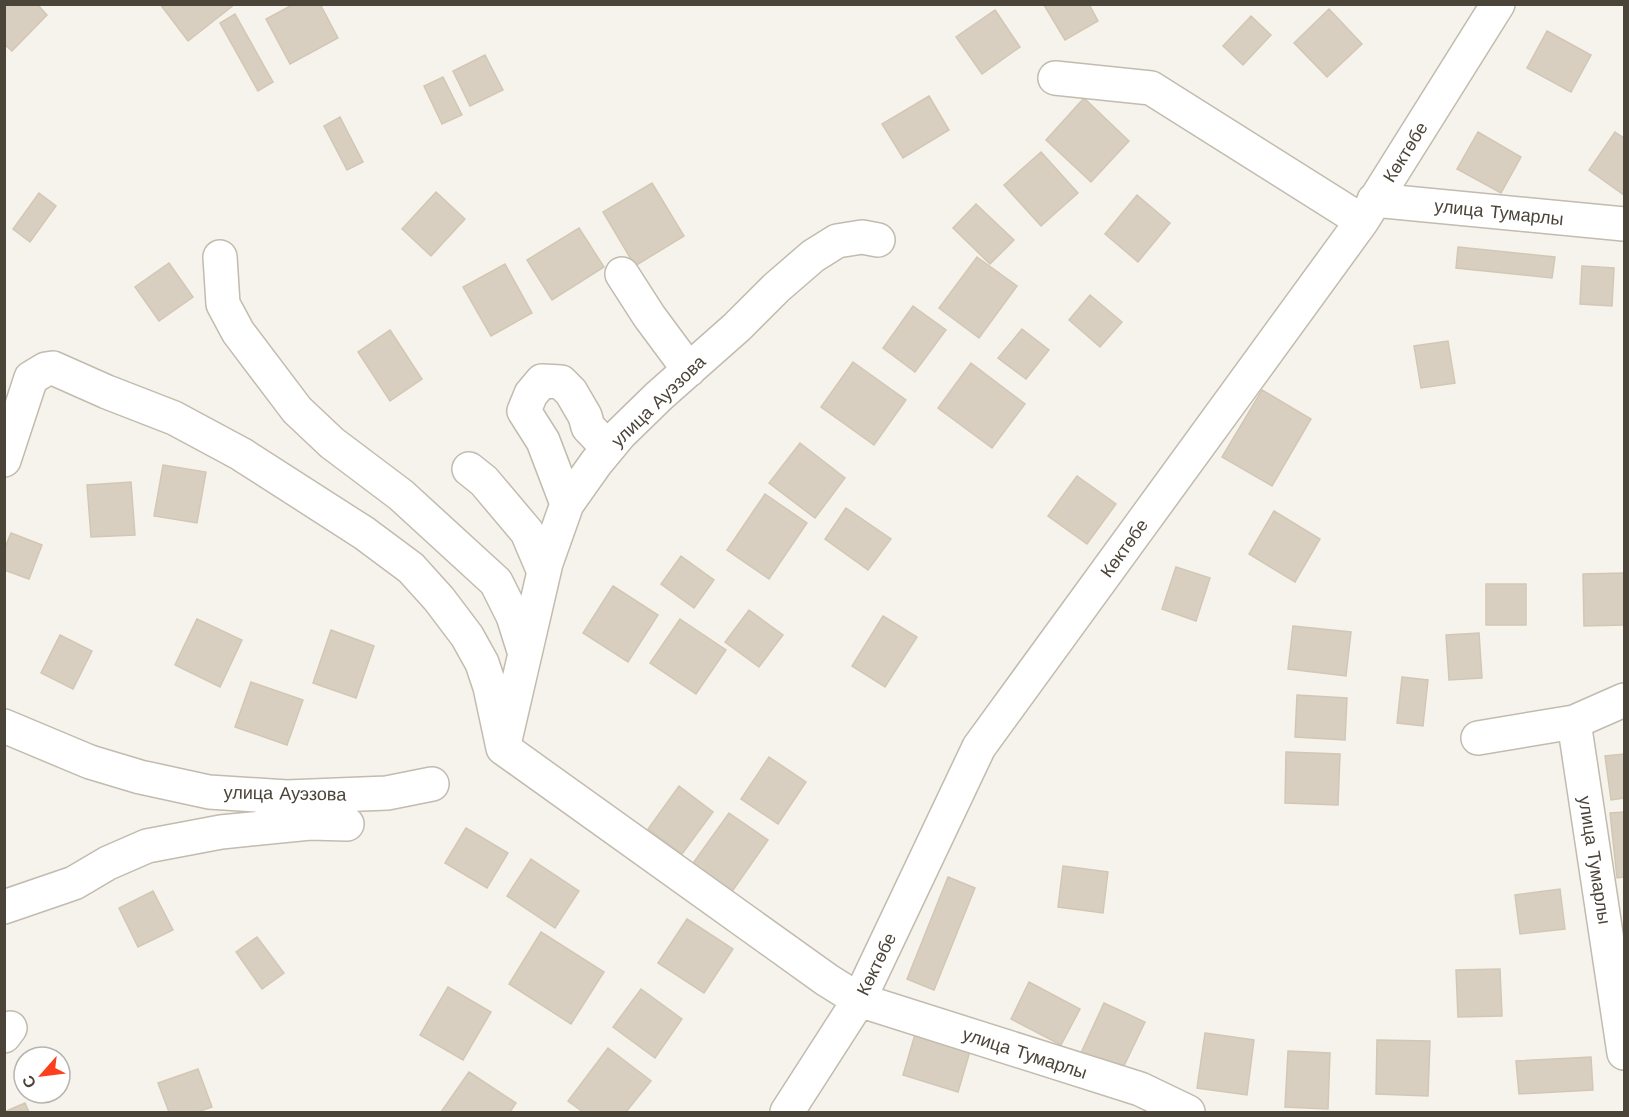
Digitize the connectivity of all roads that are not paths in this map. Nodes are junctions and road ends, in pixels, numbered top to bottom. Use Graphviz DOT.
graph roads {
  1 [pos="1498,4"];
  2 [pos="1055,78"];
  3 [pos="1368,211"];
  4 [pos="1624,224"];
  5 [pos="878,240"];
  6 [pos="220,257"];
  7 [pos="622,274"];
  8 [pos="689,370"];
  9 [pos="608,448"];
  10 [pos="4,460"];
  11 [pos="469,470"];
  12 [pos="567,504"];
  13 [pos="544,572"];
  14 [pos="525,654"];
  15 [pos="1624,700"];
  16 [pos="1574,722"];
  17 [pos="4,726"];
  18 [pos="1478,738"];
  19 [pos="503,748"];
  20 [pos="432,784"];
  21 [pos="347,824"];
  22 [pos="4,907"];
  23 [pos="859,1000"];
  24 [pos="1624,1053"];
  25 [pos="1137,1101"];
  26 [pos="787,1113"];
  27 [pos="1188,1113"];
  1 -- 3 [label="street, Көктөбе"];
  2 -- 3 [label="street"];
  3 -- 4 [label="street, улица Тумарлы"];
  3 -- 23 [label="street, Көктөбе"];
  5 -- 8 [label="street, улица Ауэзова"];
  6 -- 14 [label="street"];
  7 -- 8 [label="street"];
  8 -- 9 [label="street, улица Ауэзова"];
  9 -- 12 [label="street, улица Ауэзова"];
  9 -- 12 [label="street"];
  10 -- 19 [label="street"];
  11 -- 13 [label="street"];
  12 -- 13 [label="street, улица Ауэзова"];
  13 -- 14 [label="street, улица Ауэзова"];
  14 -- 19 [label="street, улица Ауэзова"];
  15 -- 16 [label="street"];
  16 -- 18 [label="street"];
  16 -- 24 [label="street, улица Тумарлы"];
  17 -- 20 [label="street, улица Ауэзова"];
  19 -- 23 [label="street, улица Тумарлы"];
  21 -- 22 [label="street"];
  23 -- 25 [label="street, улица Тумарлы"];
  23 -- 26 [label="street, Көктөбе"];
  25 -- 27 [label="street, улица Тумарлы"];
}
